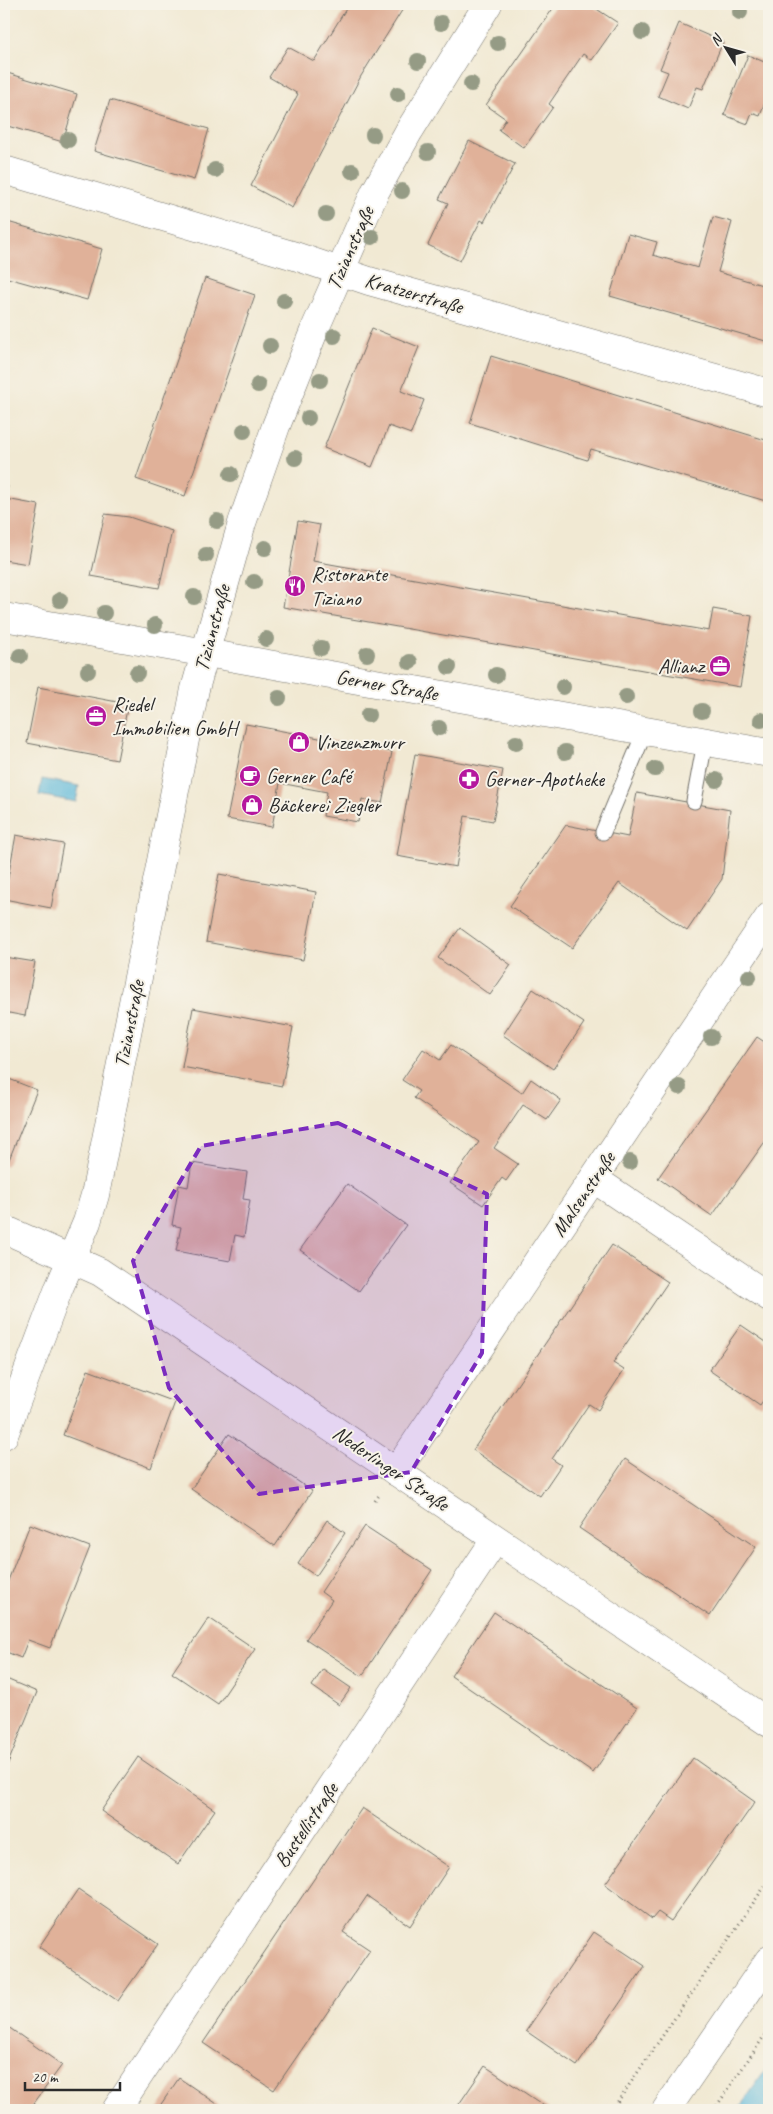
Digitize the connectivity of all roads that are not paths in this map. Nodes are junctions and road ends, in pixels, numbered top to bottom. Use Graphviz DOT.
graph roads {
  1 [pos="488,4"];
  2 [pos="4,170"];
  3 [pos="340,271"];
  4 [pos="769,393"];
  5 [pos="4,618"];
  6 [pos="205,652"];
  7 [pos="645,731"];
  8 [pos="705,742"];
  9 [pos="769,753"];
  10 [pos="694,801"];
  11 [pos="603,832"];
  12 [pos="769,916"];
  13 [pos="594,1179"];
  14 [pos="4,1230"];
  15 [pos="72,1258"];
  16 [pos="769,1297"];
  17 [pos="4,1435"];
  18 [pos="396,1472"];
  19 [pos="495,1540"];
  20 [pos="769,1723"];
  21 [pos="769,1960"];
  22 [pos="116,2110"];
  23 [pos="666,2110"];
  1 -- 3 [label="street, Tizianstraße"];
  2 -- 3 [label="street, Kratzerstraße"];
  3 -- 4 [label="street, Kratzerstraße"];
  3 -- 6 [label="street, Tizianstraße"];
  5 -- 6 [label="street, Gerner Straße"];
  6 -- 7 [label="street, Gerner Straße"];
  6 -- 15 [label="street, Tizianstraße"];
  7 -- 8 [label="street, Gerner Straße"];
  7 -- 11 [label="lane"];
  8 -- 9 [label="street, Gerner Straße"];
  8 -- 10 [label="lane"];
  12 -- 13 [label="street, Malsenstraße"];
  13 -- 16 [label="street"];
  13 -- 18 [label="street, Malsenstraße"];
  14 -- 15 [label="street, Nederlinger Straße"];
  15 -- 17 [label="street, Tizianstraße"];
  15 -- 18 [label="street, Nederlinger Straße"];
  18 -- 19 [label="street, Nederlinger Straße"];
  19 -- 20 [label="street, Nederlinger Straße"];
  19 -- 22 [label="street, Bustellistraße"];
  21 -- 23 [label="street"];
}
